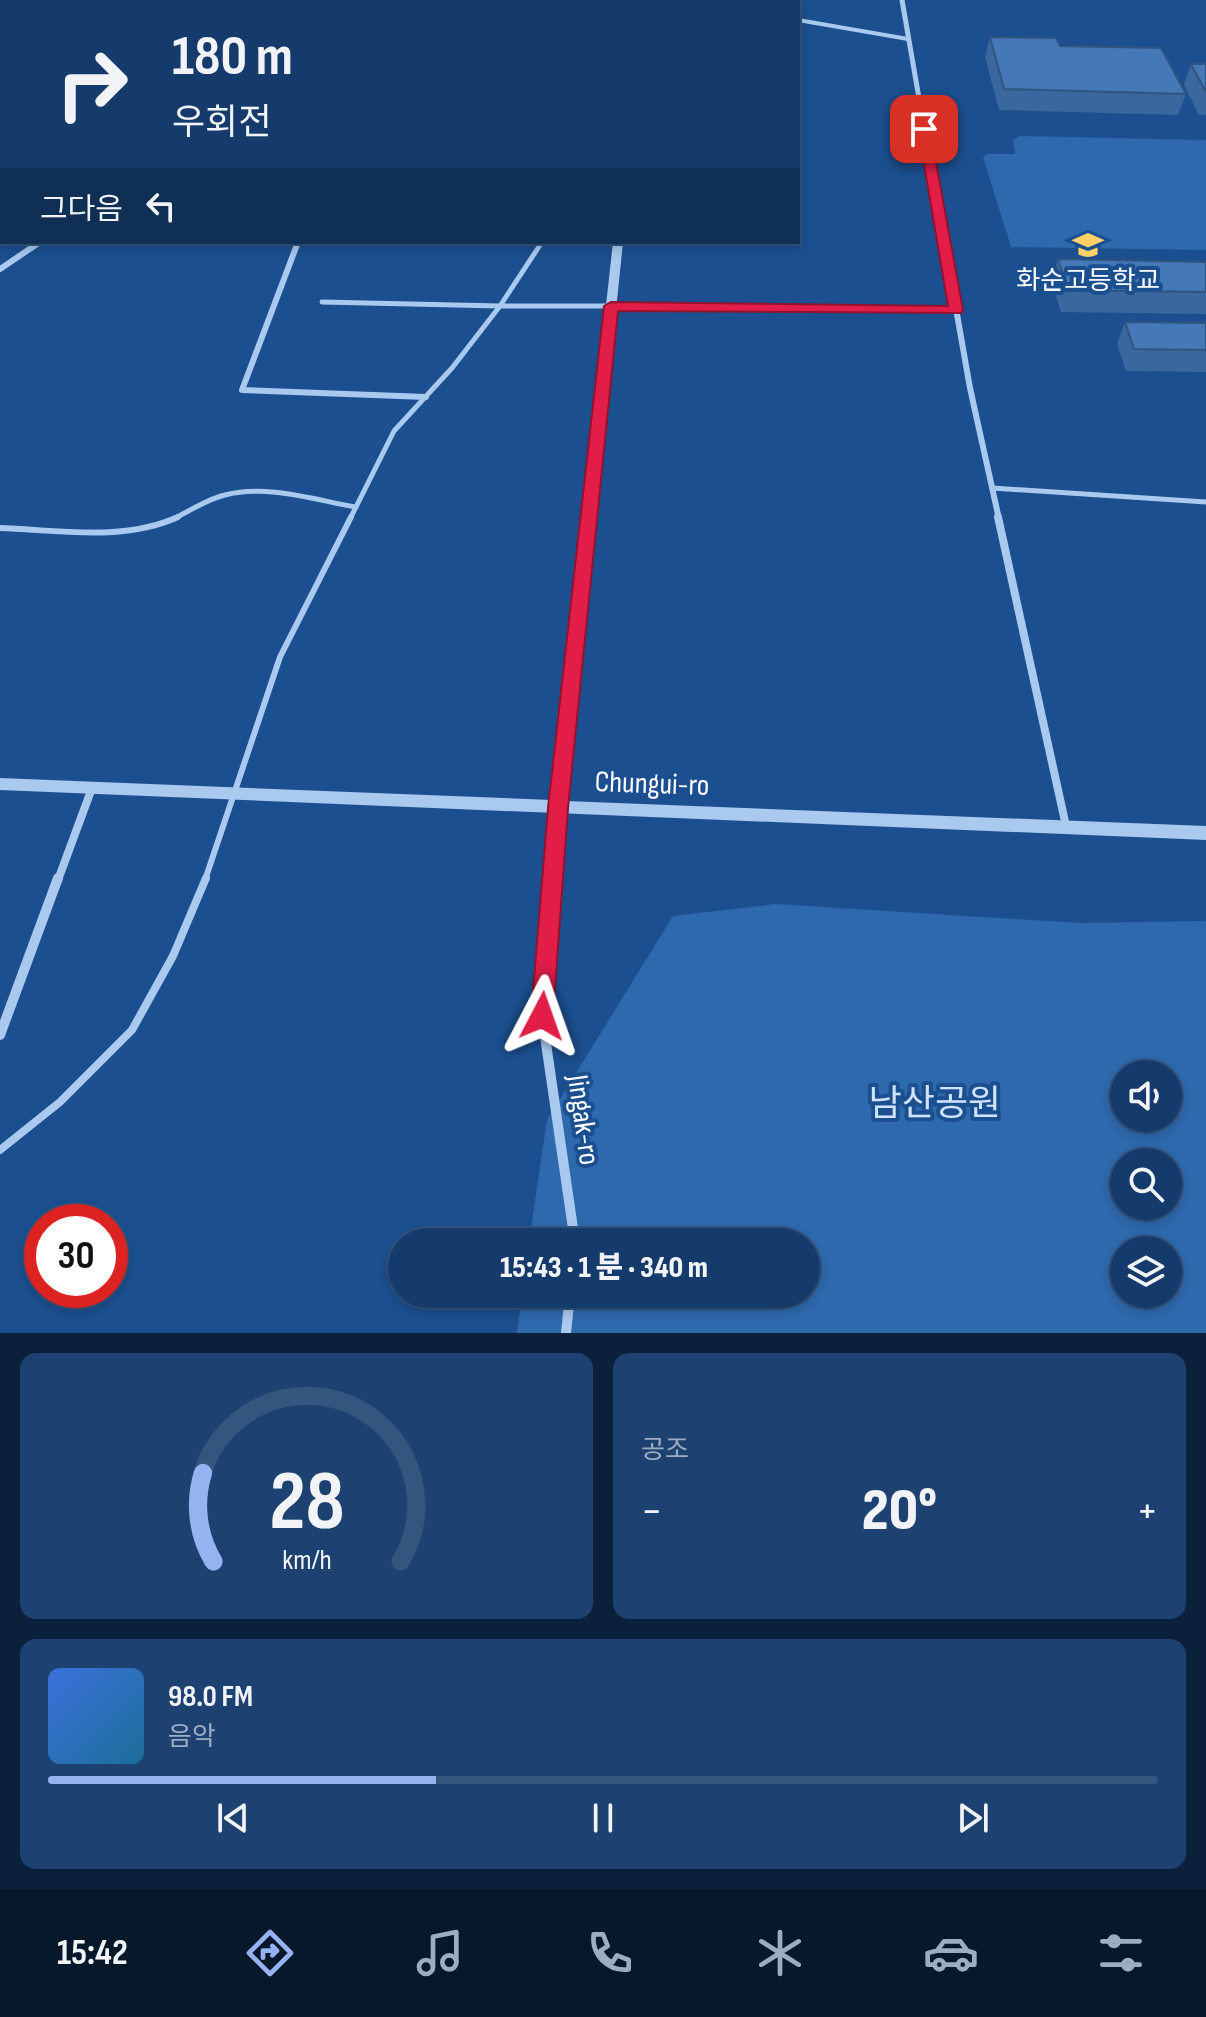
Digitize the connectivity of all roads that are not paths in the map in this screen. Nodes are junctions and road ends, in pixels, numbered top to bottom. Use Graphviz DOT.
graph roads {
  1 [pos="902,0"];
  2 [pos="800,20"];
  3 [pos="908,39"];
  4 [pos="37,244"];
  5 [pos="297,244"];
  6 [pos="541,244"];
  7 [pos="618,244"];
  8 [pos="0,269"];
  9 [pos="322,302"];
  10 [pos="500,306"];
  11 [pos="611,306"];
  12 [pos="956,310"];
  13 [pos="426,397"];
  14 [pos="992,488"];
  15 [pos="1206,502"];
  16 [pos="356,507"];
  17 [pos="0,528"];
  18 [pos="0,784"];
  19 [pos="92,788"];
  20 [pos="237,794"];
  21 [pos="558,808"];
  22 [pos="1066,826"];
  23 [pos="1206,833"];
  24 [pos="0,1035"];
  25 [pos="0,1150"];
  26 [pos="573,1228"];
  27 [pos="569,1308"];
  28 [pos="566,1333"];
  1 -- 3 [label="street"];
  2 -- 3 [label="lane"];
  3 -- 12 [label="street"];
  4 -- 8 [label="street"];
  5 -- 13 [label="street"];
  6 -- 10 [label="lane"];
  7 -- 11 [label="street, Jingak-ro"];
  9 -- 10 [label="lane"];
  10 -- 11 [label="lane"];
  10 -- 13 [label="lane"];
  11 -- 12 [label="street"];
  11 -- 21 [label="street, Jingak-ro"];
  12 -- 14 [label="street"];
  13 -- 16 [label="lane"];
  14 -- 15 [label="lane"];
  14 -- 22 [label="street"];
  16 -- 17 [label="lane"];
  16 -- 20 [label="lane"];
  18 -- 19 [label="street, Chungui-ro"];
  19 -- 20 [label="street, Chungui-ro"];
  19 -- 24 [label="street"];
  20 -- 21 [label="street, Chungui-ro"];
  20 -- 25 [label="lane"];
  21 -- 22 [label="street, Chungui-ro"];
  21 -- 26 [label="street, Jingak-ro"];
  22 -- 23 [label="street, Chungui-ro"];
  27 -- 28 [label="street"];
}
